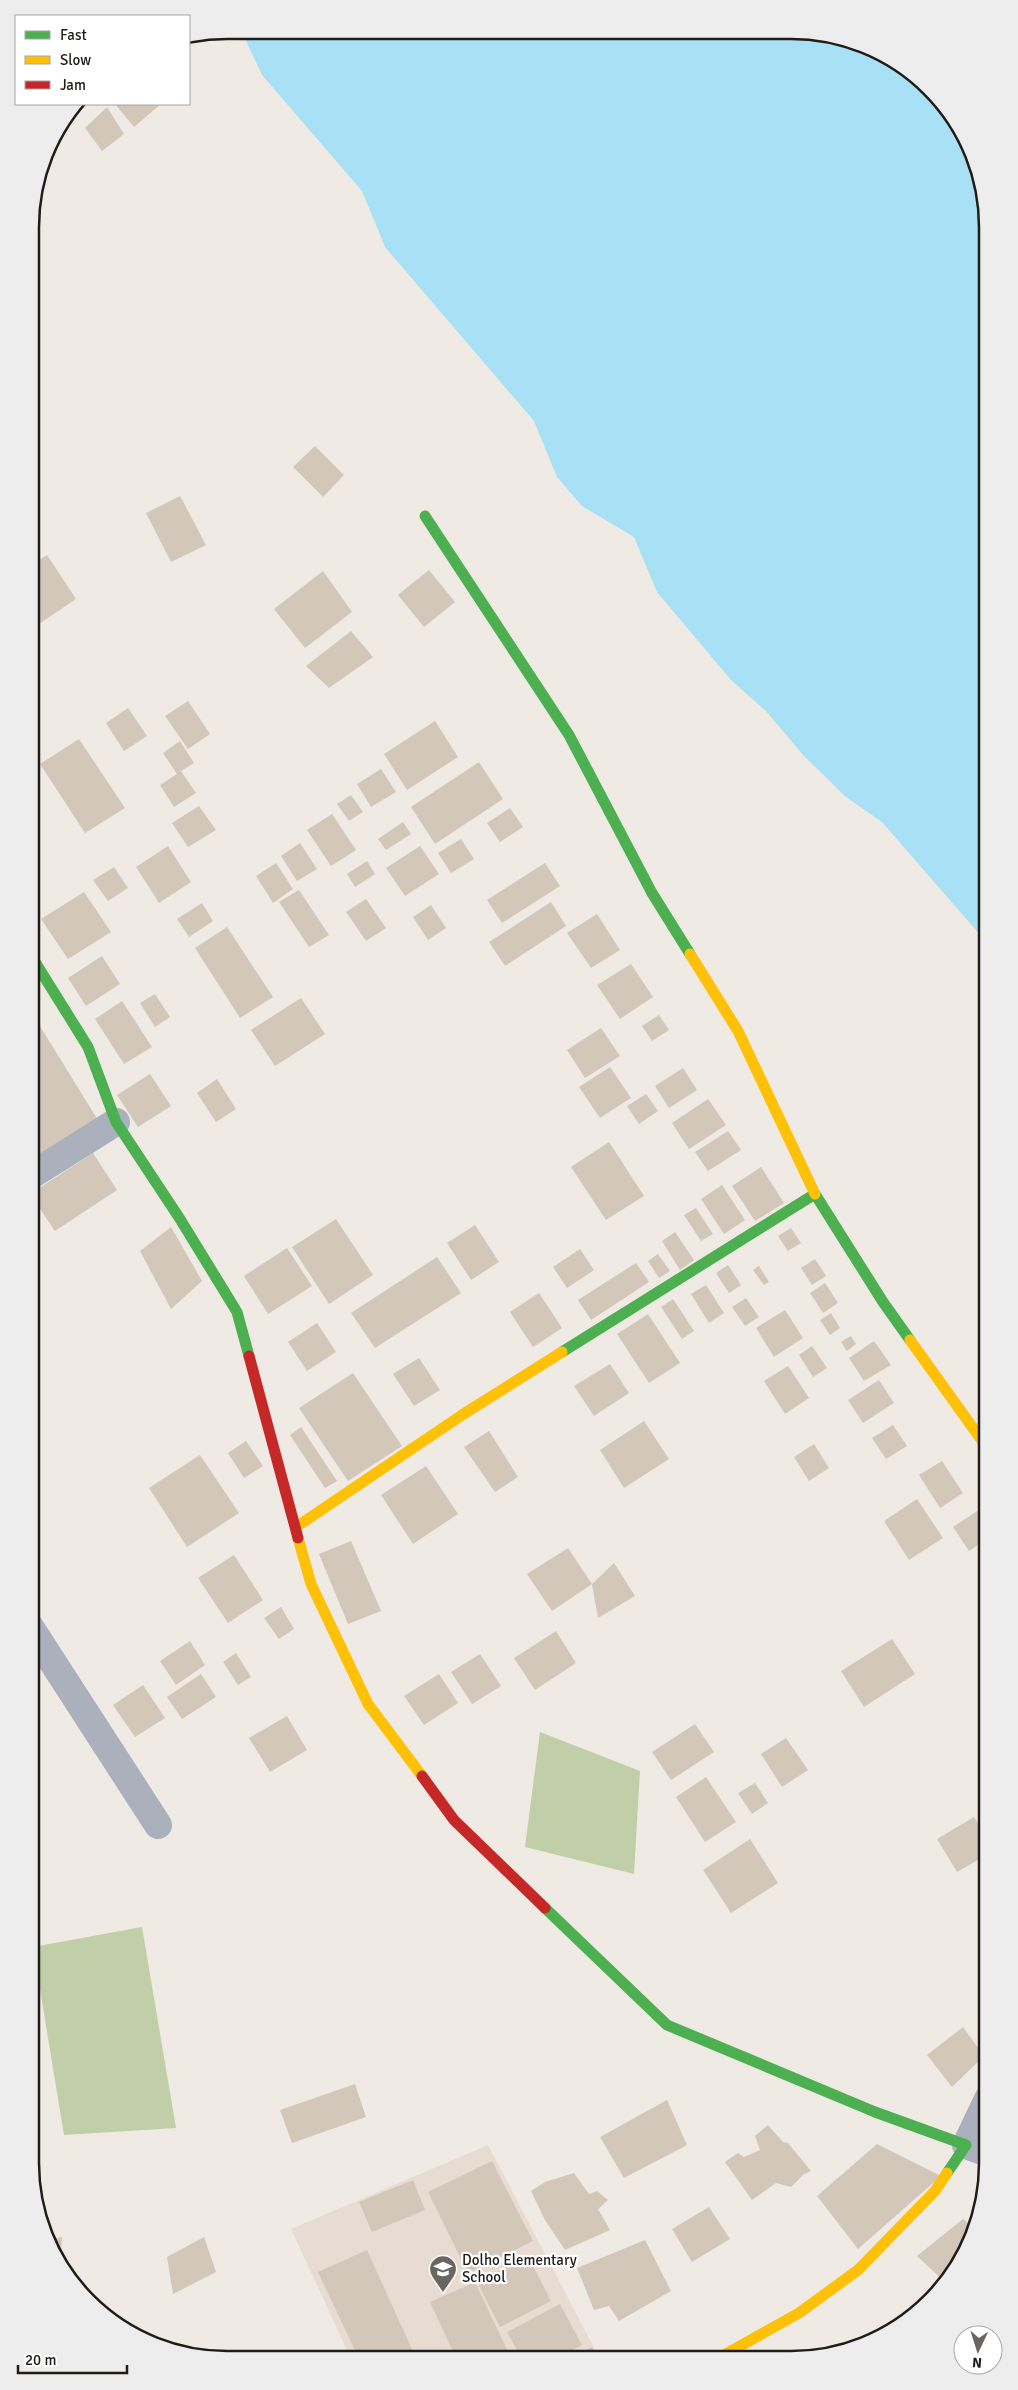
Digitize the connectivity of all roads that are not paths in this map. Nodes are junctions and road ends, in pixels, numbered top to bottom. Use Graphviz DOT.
graph roads {
  1 [pos="425,516"];
  2 [pos="39,968"];
  3 [pos="116,1122"];
  4 [pos="39,1170"];
  5 [pos="815,1194"];
  6 [pos="979,1439"];
  7 [pos="296,1527"];
  8 [pos="39,1641"];
  9 [pos="158,1826"];
  10 [pos="977,2149"];
  11 [pos="731,2351"];
  1 -- 5 [label="street"];
  2 -- 3 [label="street"];
  3 -- 4 [label="street"];
  3 -- 7 [label="street"];
  5 -- 6 [label="street"];
  5 -- 7 [label="street"];
  7 -- 10 [label="street"];
  8 -- 9 [label="street"];
  10 -- 11 [label="street"];
}
